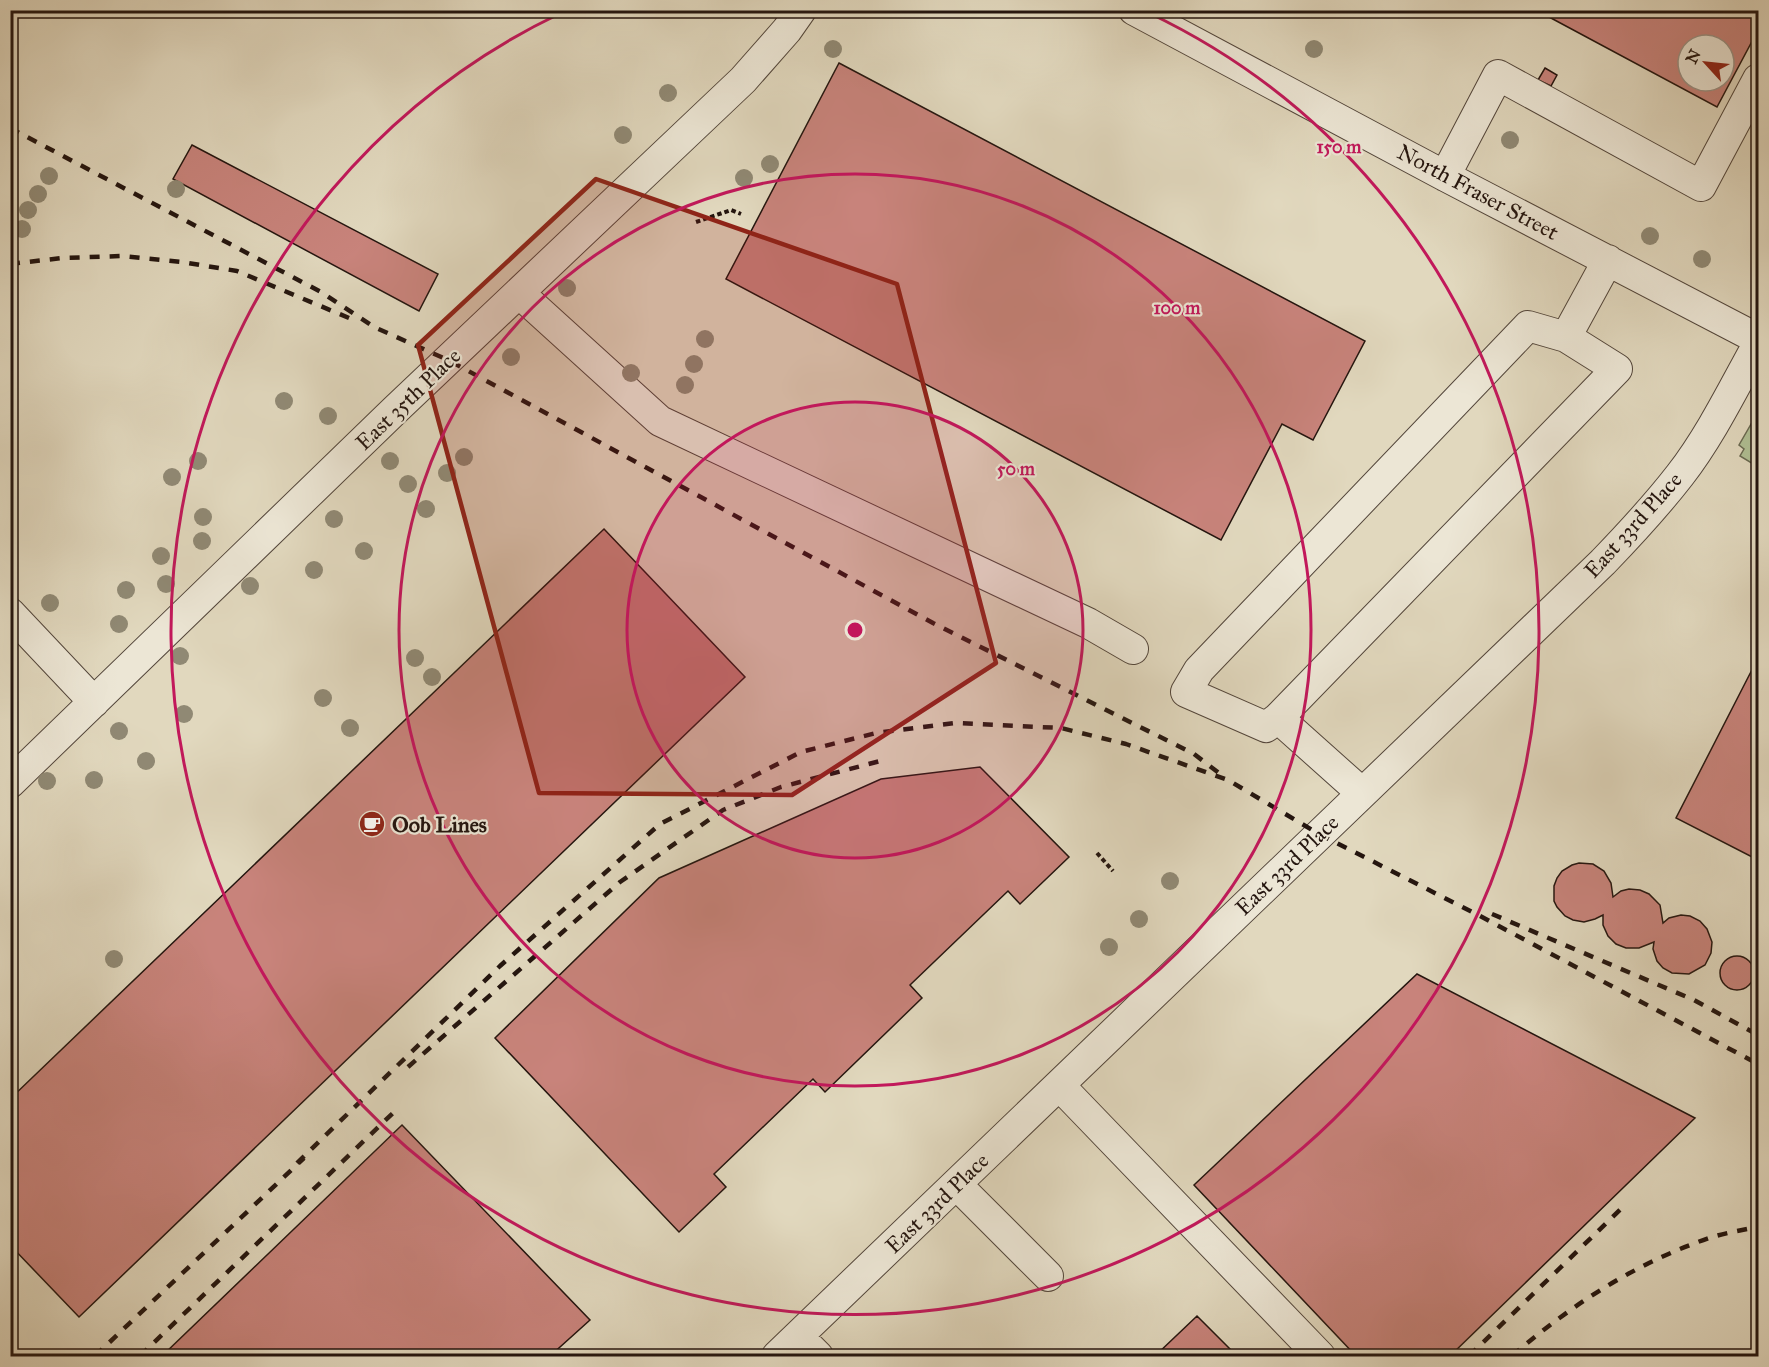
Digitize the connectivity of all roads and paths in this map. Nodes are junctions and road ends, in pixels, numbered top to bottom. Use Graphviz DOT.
graph roads {
  1 [pos="801,10"];
  2 [pos="1136,11"];
  3 [pos="1758,79"];
  4 [pos="1445,176"];
  5 [pos="741,214"];
  6 [pos="696,222"];
  7 [pos="1608,260"];
  8 [pos="519,292"];
  9 [pos="1566,337"];
  10 [pos="1758,339"];
  11 [pos="1758,344"];
  12 [pos="10,613"];
  13 [pos="1133,649"];
  14 [pos="94,702"];
  15 [pos="1278,718"];
  16 [pos="10,783"];
  17 [pos="1362,793"];
  18 [pos="1097,853"];
  19 [pos="1113,871"];
  20 [pos="1059,1085"];
  21 [pos="956,1184"];
  22 [pos="1048,1276"];
  23 [pos="808,1346"];
  24 [pos="777,1356"];
  25 [pos="1320,1356"];
  1 -- 8 [label="street, East 35th Place"];
  2 -- 4 [label="street, North Fraser Street"];
  3 -- 4 [label="street"];
  4 -- 7 [label="street, North Fraser Street"];
  5 -- 6 [label="path"];
  7 -- 9 [label="street"];
  7 -- 10 [label="street, North Fraser Street"];
  8 -- 13 [label="street"];
  8 -- 14 [label="street, East 35th Place"];
  9 -- 15 [label="street"];
  9 -- 15 [label="street"];
  11 -- 17 [label="street, East 33rd Place"];
  12 -- 14 [label="street"];
  14 -- 16 [label="street, East 35th Place"];
  15 -- 17 [label="street"];
  17 -- 20 [label="street, East 33rd Place"];
  18 -- 19 [label="path"];
  20 -- 21 [label="street, East 33rd Place"];
  20 -- 25 [label="street"];
  21 -- 22 [label="street"];
  21 -- 23 [label="street, East 33rd Place"];
  23 -- 24 [label="street, East 33rd Place"];
}
